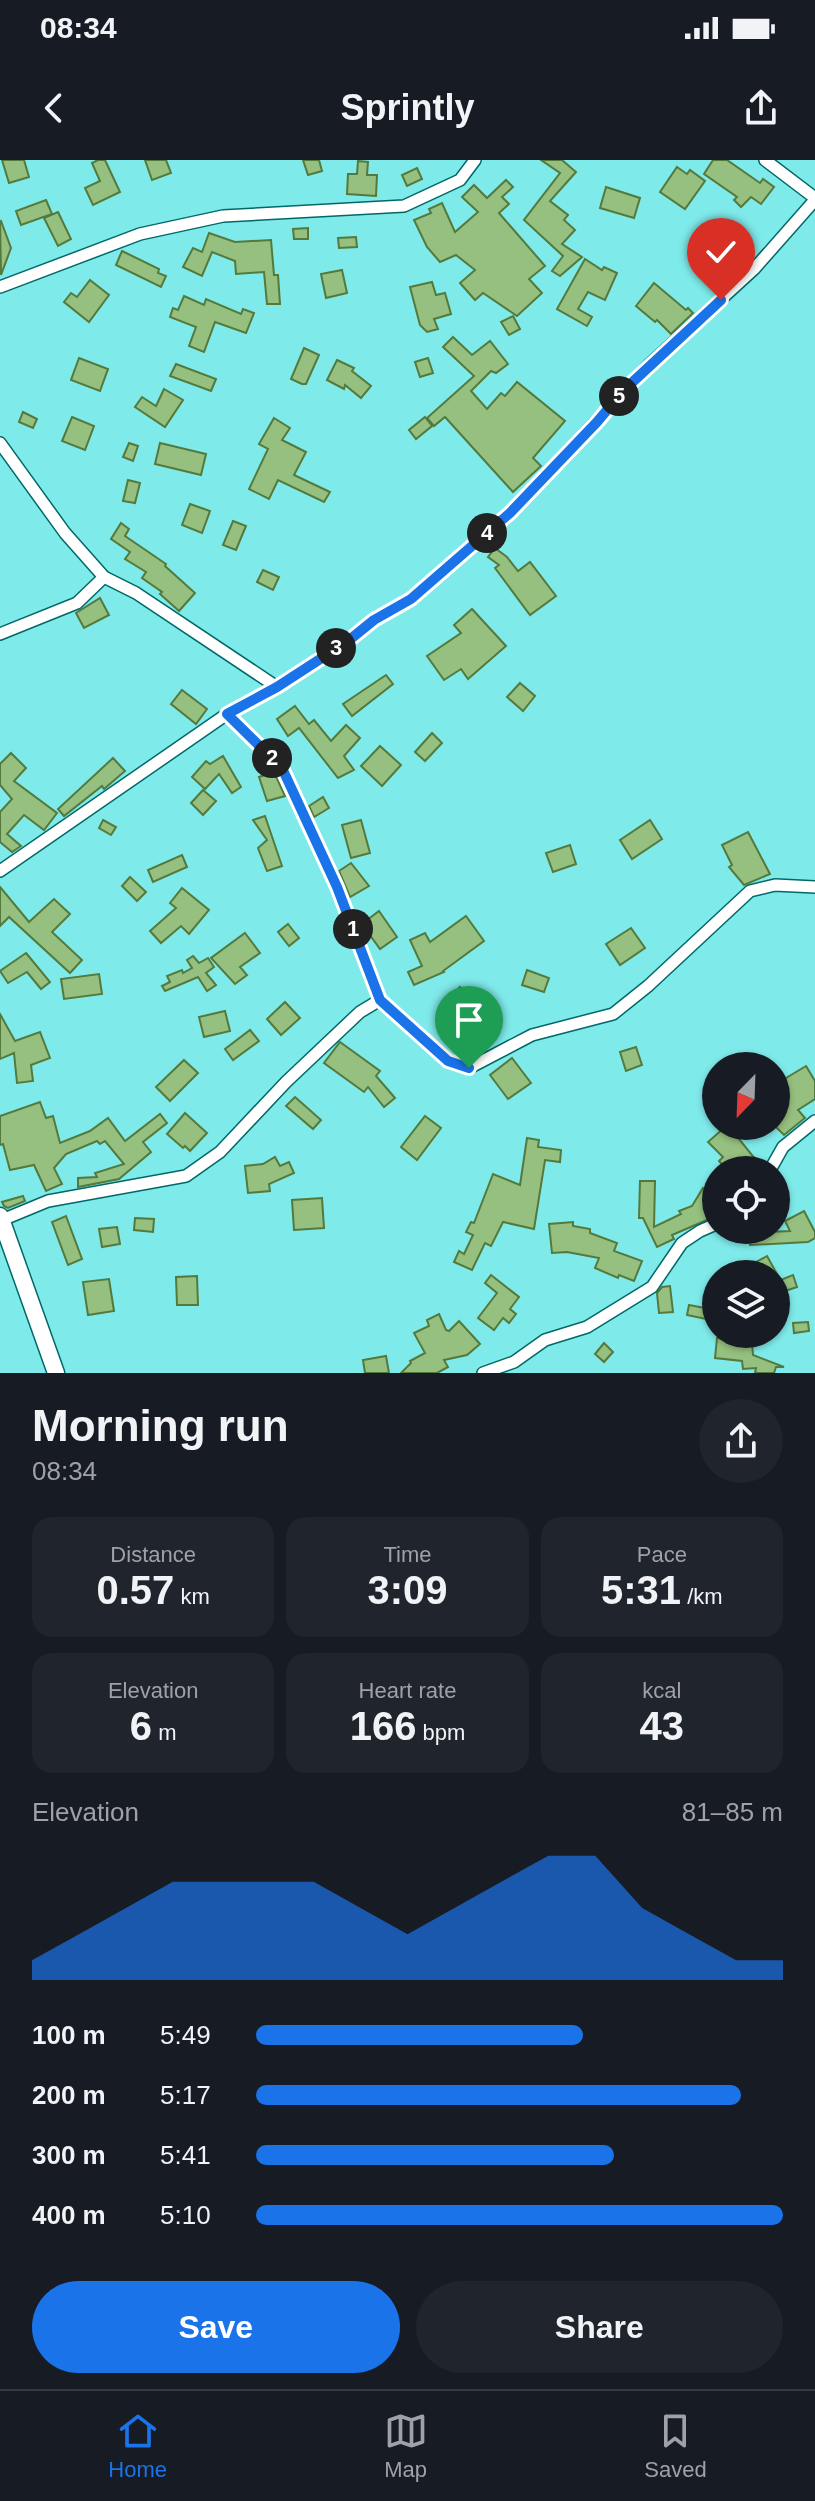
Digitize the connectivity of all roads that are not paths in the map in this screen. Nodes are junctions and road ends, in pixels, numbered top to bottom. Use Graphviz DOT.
graph roads {
  1 [pos="475,160"];
  2 [pos="765,160"];
  3 [pos="815,199"];
  4 [pos="0,287"];
  5 [pos="0,443"];
  6 [pos="104,577"];
  7 [pos="0,634"];
  8 [pos="277,687"];
  9 [pos="227,714"];
  10 [pos="0,871"];
  11 [pos="815,887"];
  12 [pos="380,1000"];
  13 [pos="815,1121"];
  14 [pos="778,1156"];
  15 [pos="1,1218"];
  16 [pos="702,1230"];
  17 [pos="56,1373"];
  18 [pos="483,1373"];
  1 -- 4 [label="street"];
  2 -- 3 [label="street"];
  3 -- 8 [label="street"];
  5 -- 6 [label="street"];
  6 -- 7 [label="street"];
  6 -- 8 [label="street"];
  8 -- 9 [label="street"];
  9 -- 10 [label="street"];
  9 -- 12 [label="street"];
  11 -- 12 [label="street"];
  12 -- 15 [label="street"];
  13 -- 14 [label="street"];
  15 -- 17 [label="street"];
  16 -- 18 [label="street"];
}
